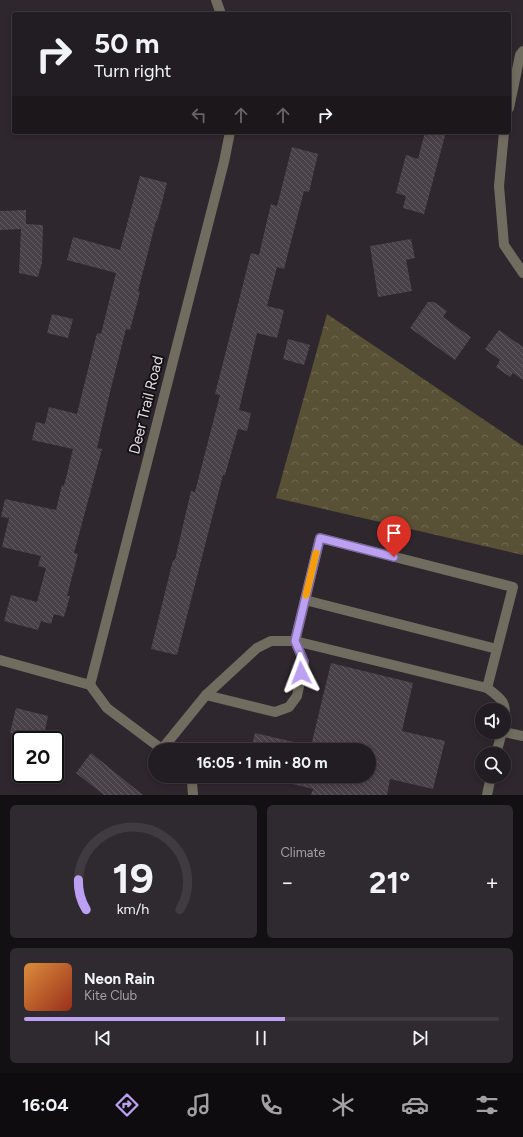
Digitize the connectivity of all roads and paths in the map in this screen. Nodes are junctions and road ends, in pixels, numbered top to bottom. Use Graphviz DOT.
graph roads {
  1 [pos="216,0"];
  2 [pos="220,12"];
  3 [pos="523,51"];
  4 [pos="511,98"];
  5 [pos="230,134"];
  6 [pos="504,134"];
  7 [pos="523,273"];
  8 [pos="305,600"];
  9 [pos="295,641"];
  10 [pos="497,649"];
  11 [pos="0,660"];
  12 [pos="90,685"];
  13 [pos="487,688"];
  14 [pos="206,695"];
  15 [pos="503,703"];
  16 [pos="511,734"];
  17 [pos="523,736"];
  18 [pos="153,743"];
  19 [pos="168,743"];
  20 [pos="192,783"];
  21 [pos="490,783"];
  22 [pos="193,795"];
  23 [pos="487,795"];
  1 -- 2 [label="street"];
  3 -- 4 [label="street"];
  5 -- 12 [label="street, Deer Trail Road"];
  6 -- 7 [label="street"];
  8 -- 9 [label="street"];
  8 -- 10 [label="street"];
  8 -- 10 [label="street"];
  9 -- 13 [label="street"];
  9 -- 14 [label="street"];
  9 -- 14 [label="street"];
  10 -- 13 [label="street"];
  11 -- 12 [label="street"];
  12 -- 18 [label="street"];
  13 -- 15 [label="street"];
  14 -- 19 [label="street"];
  16 -- 17 [label="street"];
  20 -- 22 [label="street"];
  21 -- 23 [label="street"];
}
